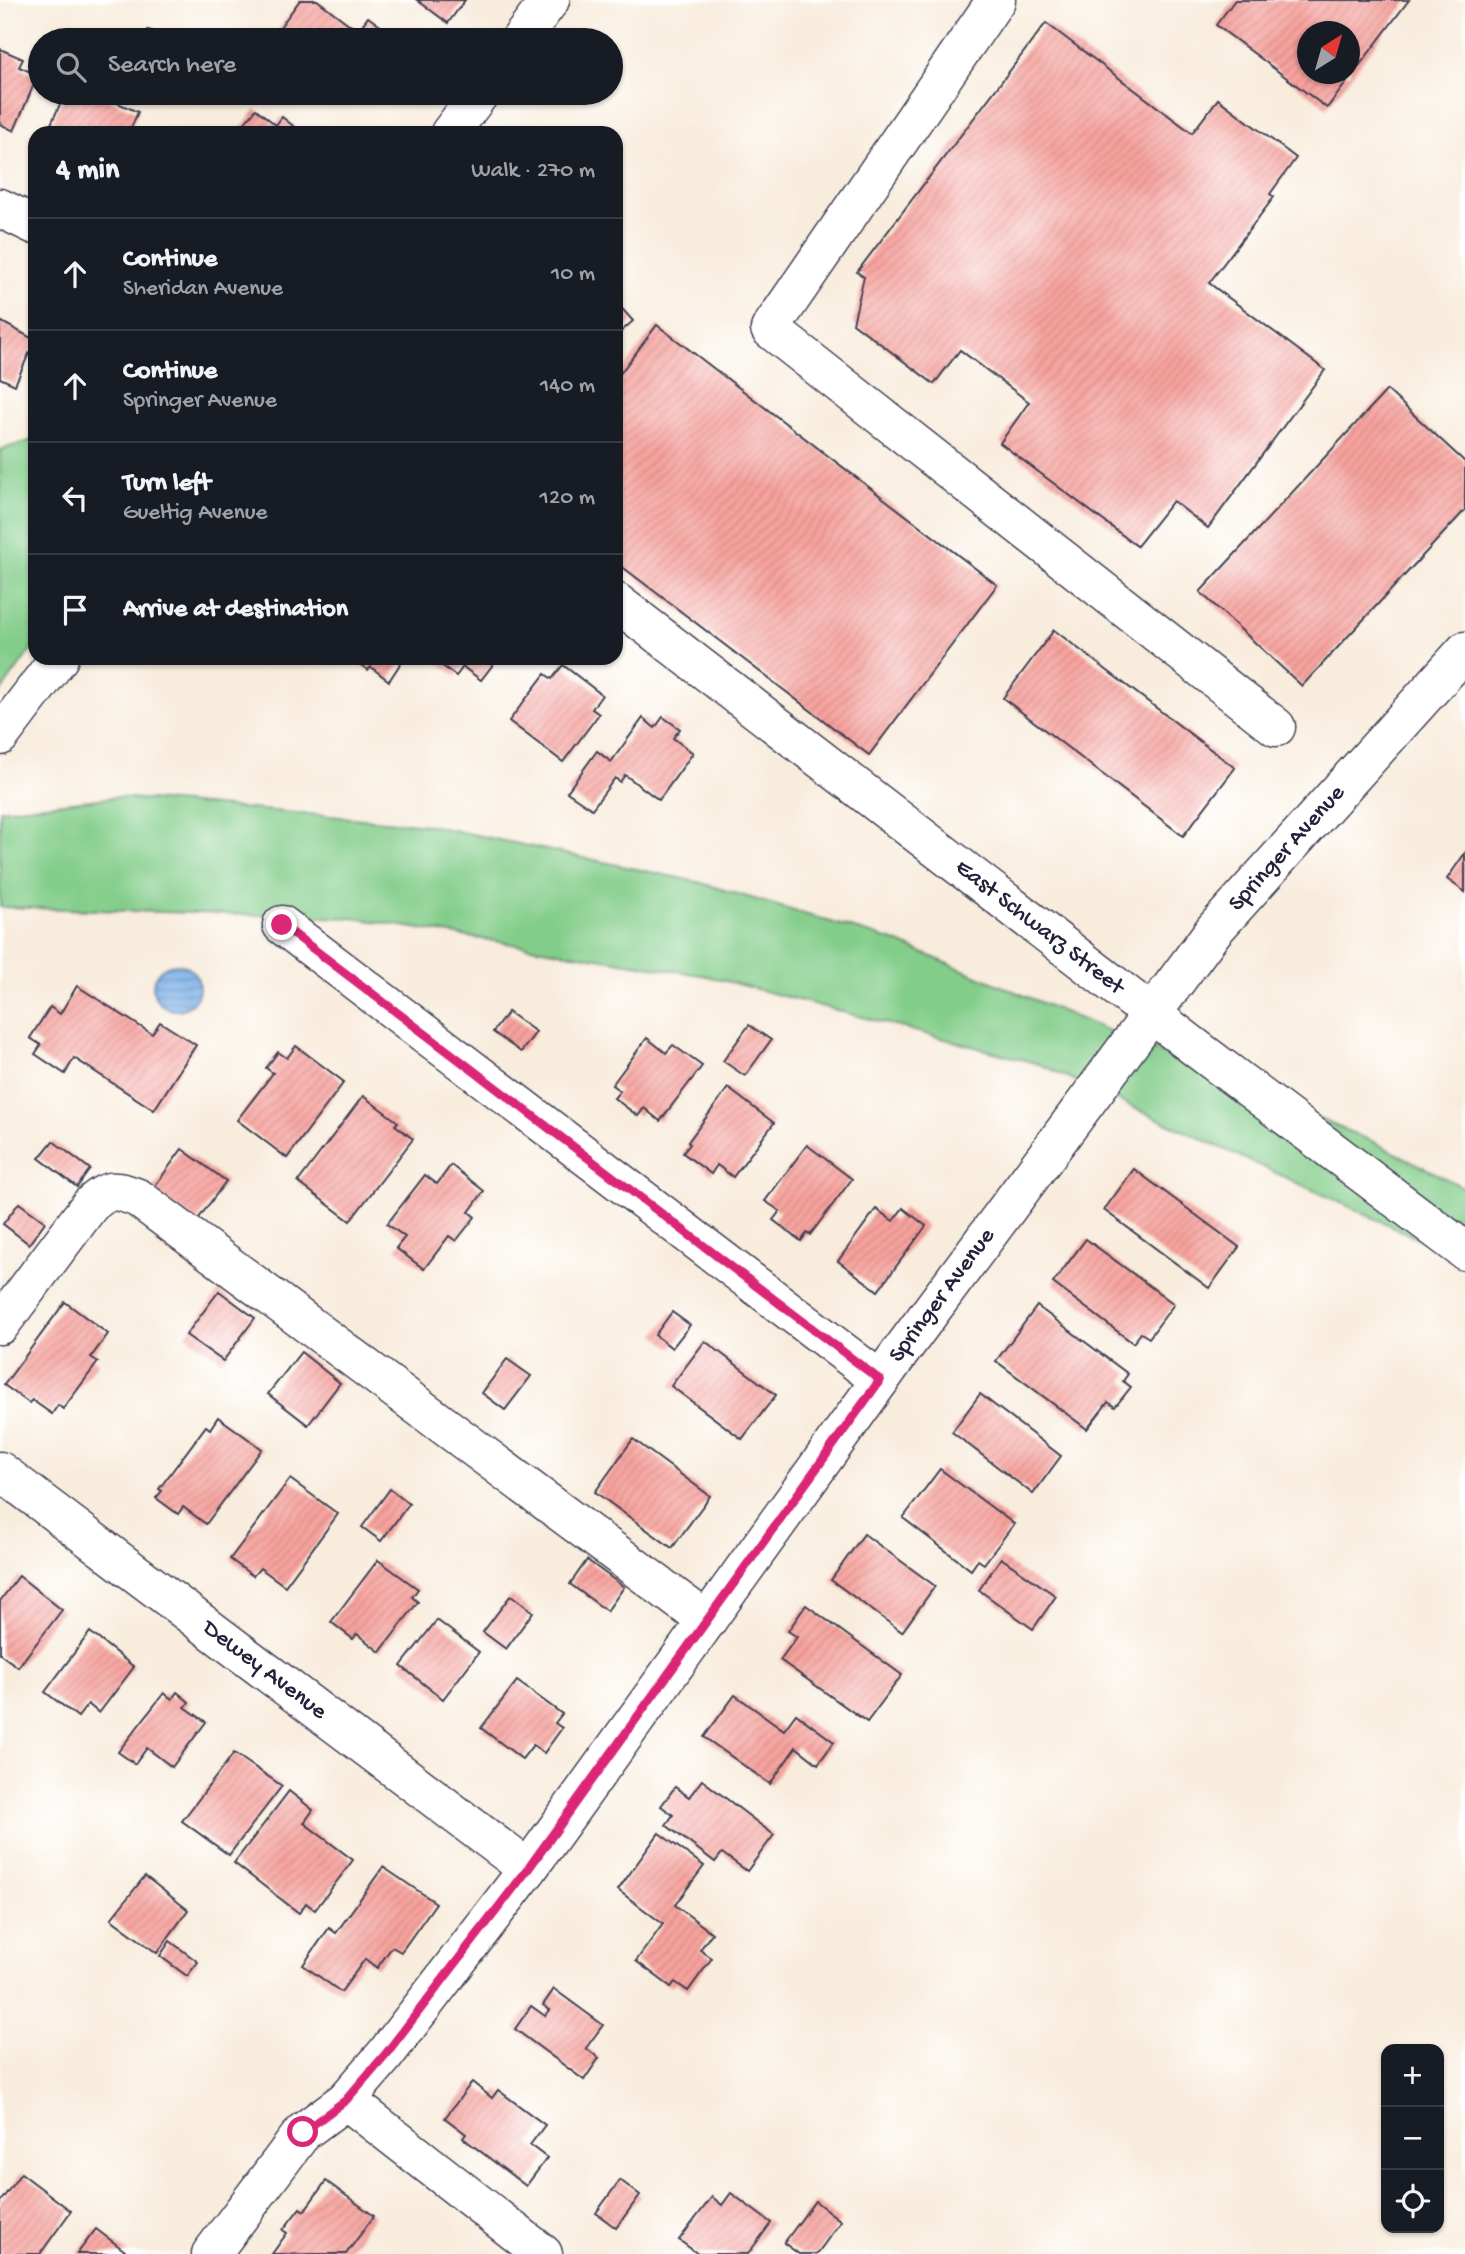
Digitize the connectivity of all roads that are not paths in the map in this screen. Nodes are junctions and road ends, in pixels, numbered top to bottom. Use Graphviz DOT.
graph roads {
  1 [pos="551,0"];
  2 [pos="996,0"];
  3 [pos="529,28"];
  4 [pos="472,105"];
  5 [pos="455,126"];
  6 [pos="0,208"];
  7 [pos="28,222"];
  8 [pos="623,607"];
  9 [pos="1465,651"];
  10 [pos="54,665"];
  11 [pos="1276,727"];
  12 [pos="0,736"];
  13 [pos="282,925"];
  14 [pos="1152,1013"];
  15 [pos="1465,1251"];
  16 [pos="0,1325"];
  17 [pos="880,1380"];
  18 [pos="0,1471"];
  19 [pos="706,1621"];
  20 [pos="528,1869"];
  21 [pos="346,2100"];
  22 [pos="211,2254"];
  23 [pos="543,2254"];
  1 -- 3 [label="street"];
  2 -- 11 [label="street"];
  4 -- 5 [label="street"];
  6 -- 7 [label="street"];
  8 -- 14 [label="street, East Schwarz Street"];
  9 -- 14 [label="street, Springer Avenue"];
  10 -- 12 [label="street"];
  13 -- 17 [label="street"];
  14 -- 15 [label="street, East Schwarz Street"];
  14 -- 17 [label="street, Springer Avenue"];
  16 -- 19 [label="street"];
  17 -- 19 [label="street, Springer Avenue"];
  18 -- 20 [label="street, Dewey Avenue"];
  19 -- 20 [label="street, Springer Avenue"];
  20 -- 21 [label="street, Springer Avenue"];
  21 -- 22 [label="street, Springer Avenue"];
  21 -- 23 [label="street"];
}
